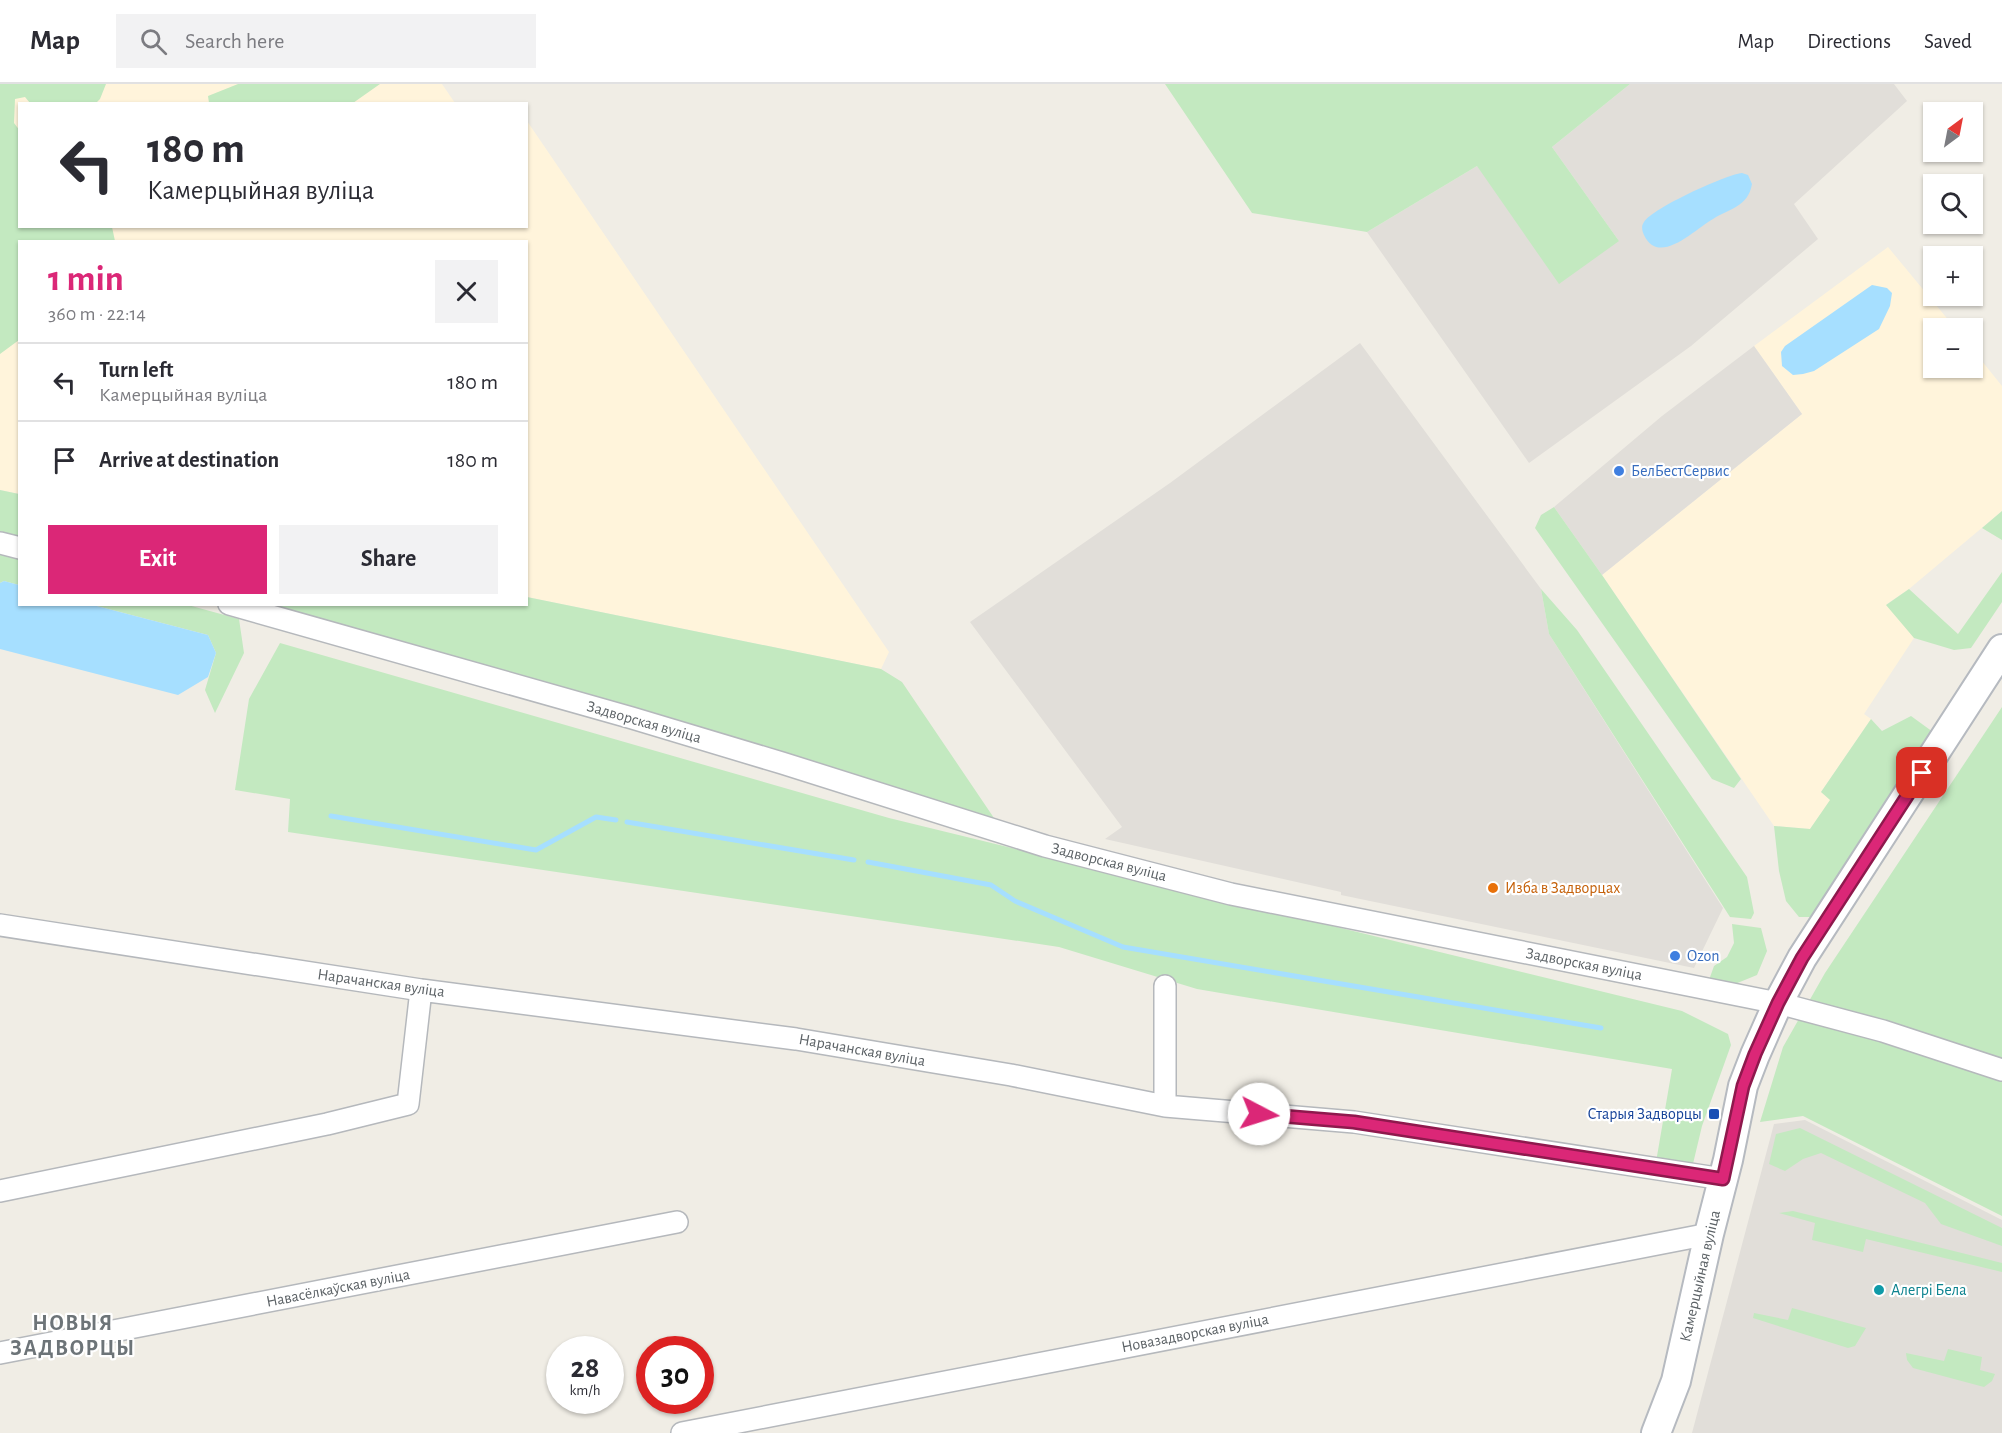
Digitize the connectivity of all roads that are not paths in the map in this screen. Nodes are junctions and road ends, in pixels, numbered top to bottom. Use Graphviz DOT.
graph roads {
  1 [pos="0,543"];
  2 [pos="18,548"];
  3 [pos="236,606"];
  4 [pos="2002,649"];
  5 [pos="0,926"];
  6 [pos="1165,986"];
  7 [pos="421,990"];
  8 [pos="1778,1003"];
  9 [pos="2002,1070"];
  10 [pos="1165,1106"];
  11 [pos="1723,1179"];
  12 [pos="0,1191"];
  13 [pos="676,1222"];
  14 [pos="1709,1234"];
  15 [pos="0,1353"];
  16 [pos="682,1433"];
  17 [pos="1656,1433"];
  1 -- 2 [label="street"];
  3 -- 8 [label="street, Задворская вуліца"];
  4 -- 8 [label="main road, Камерцыйная вуліца"];
  5 -- 7 [label="street, Нарачанская вуліца"];
  6 -- 10 [label="street"];
  7 -- 10 [label="street, Нарачанская вуліца"];
  7 -- 12 [label="street"];
  8 -- 9 [label="street, Задворская вуліца"];
  8 -- 11 [label="main road, Камерцыйная вуліца"];
  10 -- 11 [label="street, Нарачанская вуліца"];
  11 -- 14 [label="main road, Камерцыйная вуліца"];
  13 -- 15 [label="street, Навасёлкаўская вуліца"];
  14 -- 16 [label="street, Новазадворская вуліца"];
  14 -- 17 [label="main road, Камерцыйная вуліца"];
}
